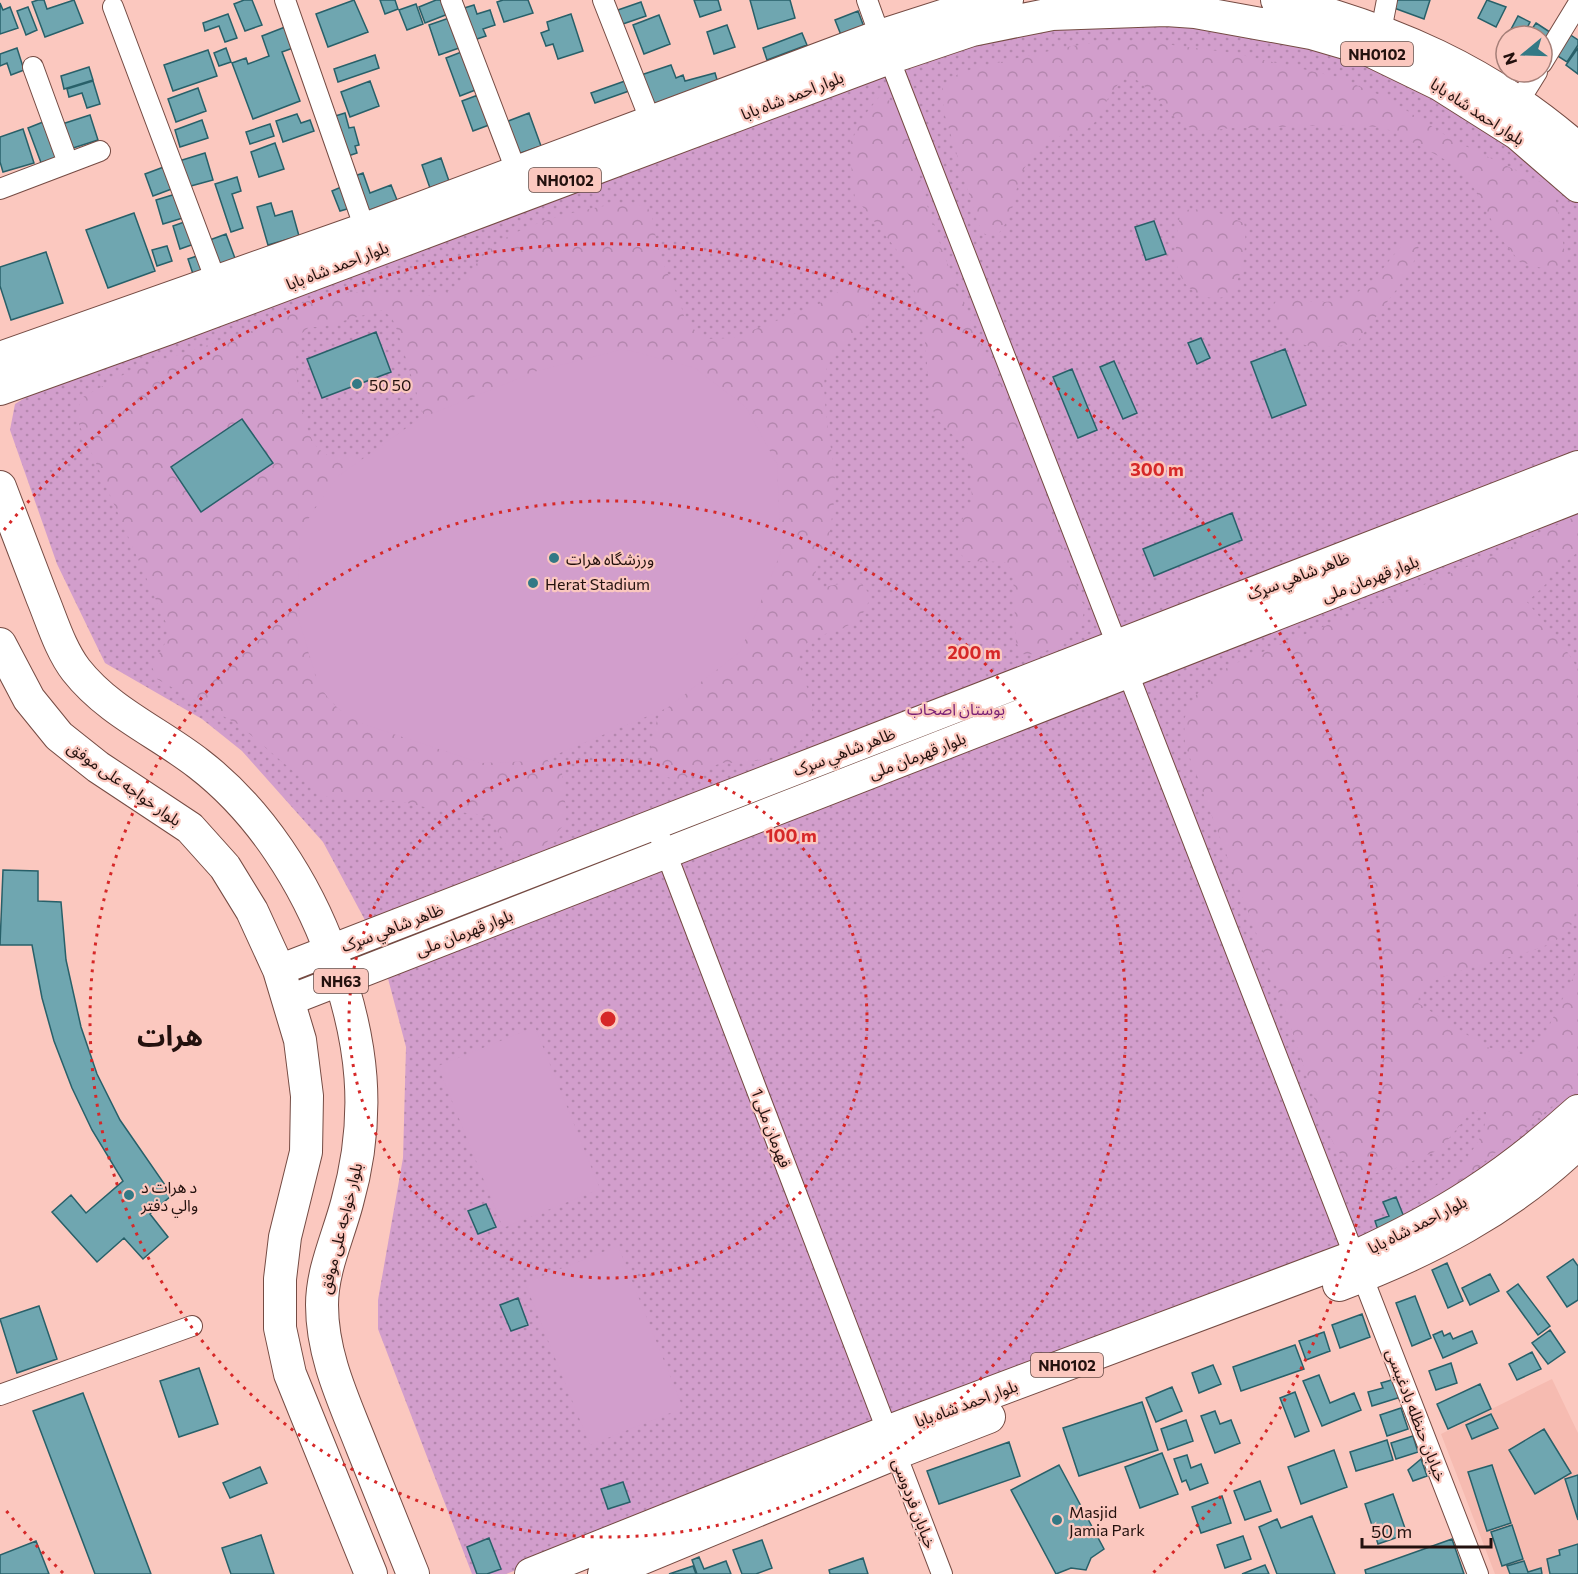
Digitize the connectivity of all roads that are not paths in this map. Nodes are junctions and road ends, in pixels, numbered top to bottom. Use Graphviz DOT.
graph roads {
  1 [pos="285,0"];
  2 [pos="451,0"];
  3 [pos="603,0"];
  4 [pos="867,0"];
  5 [pos="1007,0"];
  6 [pos="1277,0"];
  7 [pos="1387,0"];
  8 [pos="1578,4"];
  9 [pos="113,7"];
  10 [pos="1381,31"];
  11 [pos="1554,43"];
  12 [pos="884,47"];
  13 [pos="33,67"];
  14 [pos="1530,84"];
  15 [pos="1519,101"];
  16 [pos="651,122"];
  17 [pos="1578,149"];
  18 [pos="100,151"];
  19 [pos="68,163"];
  20 [pos="517,173"];
  21 [pos="1578,186"];
  22 [pos="0,189"];
  23 [pos="365,229"];
  24 [pos="216,281"];
  25 [pos="0,358"];
  26 [pos="0,389"];
  27 [pos="1578,466"];
  28 [pos="0,487"];
  29 [pos="1578,497"];
  30 [pos="0,644"];
  31 [pos="1118,645"];
  32 [pos="1128,673"];
  33 [pos="655,824"];
  34 [pos="667,853"];
  35 [pos="331,951"];
  36 [pos="279,970"];
  37 [pos="341,980"];
  38 [pos="290,1000"];
  39 [pos="1578,1112"];
  40 [pos="1578,1143"];
  41 [pos="1360,1266"];
  42 [pos="192,1326"];
  43 [pos="0,1395"];
  44 [pos="893,1442"];
  45 [pos="371,1574"];
  46 [pos="413,1574"];
  47 [pos="531,1574"];
  48 [pos="604,1574"];
  49 [pos="942,1574"];
  50 [pos="1478,1574"];
  1 -- 23 [label="street"];
  2 -- 20 [label="street"];
  3 -- 16 [label="street"];
  4 -- 12 [label="street, خیابان حنظله بادغیسی"];
  5 -- 12 [label="highway, بلوار احمد شاه بابا / NH0102"];
  6 -- 10 [label="highway, بلوار احمد شاه بابا / NH0102"];
  7 -- 10 [label="street"];
  8 -- 11 [label="street"];
  9 -- 24 [label="street"];
  10 -- 15 [label="highway, بلوار احمد شاه بابا / NH0102"];
  12 -- 16 [label="highway, بلوار احمد شاه بابا / NH0102"];
  12 -- 21 [label="highway, بلوار احمد شاه بابا / NH0102"];
  12 -- 26 [label="highway, بلوار احمد شاه بابا / NH0102"];
  12 -- 31 [label="street, خیابان حنظله بادغیسی"];
  13 -- 19 [label="street"];
  14 -- 15 [label="street"];
  15 -- 17 [label="highway, بلوار احمد شاه بابا / NH0102"];
  16 -- 20 [label="highway, بلوار احمد شاه بابا / NH0102"];
  18 -- 19 [label="street"];
  19 -- 22 [label="street"];
  20 -- 23 [label="highway, بلوار احمد شاه بابا / NH0102"];
  23 -- 24 [label="highway, بلوار احمد شاه بابا / NH0102"];
  24 -- 25 [label="highway, بلوار احمد شاه بابا / NH0102"];
  27 -- 31 [label="main road, ظاهر شاهي سړک"];
  28 -- 35 [label="highway, بلوار خواجه علی موفق / NH63"];
  29 -- 32 [label="main road, بلوار قهرمان ملی"];
  30 -- 36 [label="highway, بلوار خواجه علی موفق"];
  31 -- 32 [label="street, خیابان حنظله بادغیسی"];
  31 -- 33 [label="main road, ظاهر شاهي سړک"];
  32 -- 34 [label="main road, بلوار قهرمان ملی"];
  32 -- 41 [label="street, خیابان حنظله بادغیسی"];
  33 -- 34 [label="street, قهرمان ملی 1"];
  33 -- 35 [label="main road, ظاهر شاهي سړک"];
  34 -- 37 [label="main road, بلوار قهرمان ملی"];
  34 -- 44 [label="street, قهرمان ملی 1"];
  35 -- 36 [label="main road, ظاهر شاهي سړک"];
  35 -- 37 [label="highway, بلوار خواجه علی موفق / NH63"];
  36 -- 38 [label="highway, بلوار خواجه علی موفق"];
  37 -- 38 [label="main road, بلوار قهرمان ملی"];
  37 -- 46 [label="highway, بلوار خواجه علی موفق / NH63"];
  38 -- 45 [label="highway, بلوار خواجه علی موفق"];
  39 -- 41 [label="highway, بلوار احمد شاه بابا / NH0102"];
  40 -- 41 [label="highway, بلوار احمد شاه بابا / NH0102"];
  41 -- 44 [label="highway, بلوار احمد شاه بابا / NH0102"];
  41 -- 50 [label="street, خیابان حنظله بادغیسی"];
  42 -- 43 [label="street"];
  44 -- 47 [label="highway, بلوار احمد شاه بابا / NH0102"];
  44 -- 48 [label="highway, بلوار احمد شاه بابا / NH0102"];
  44 -- 49 [label="street, خیابان فردوسی"];
}
